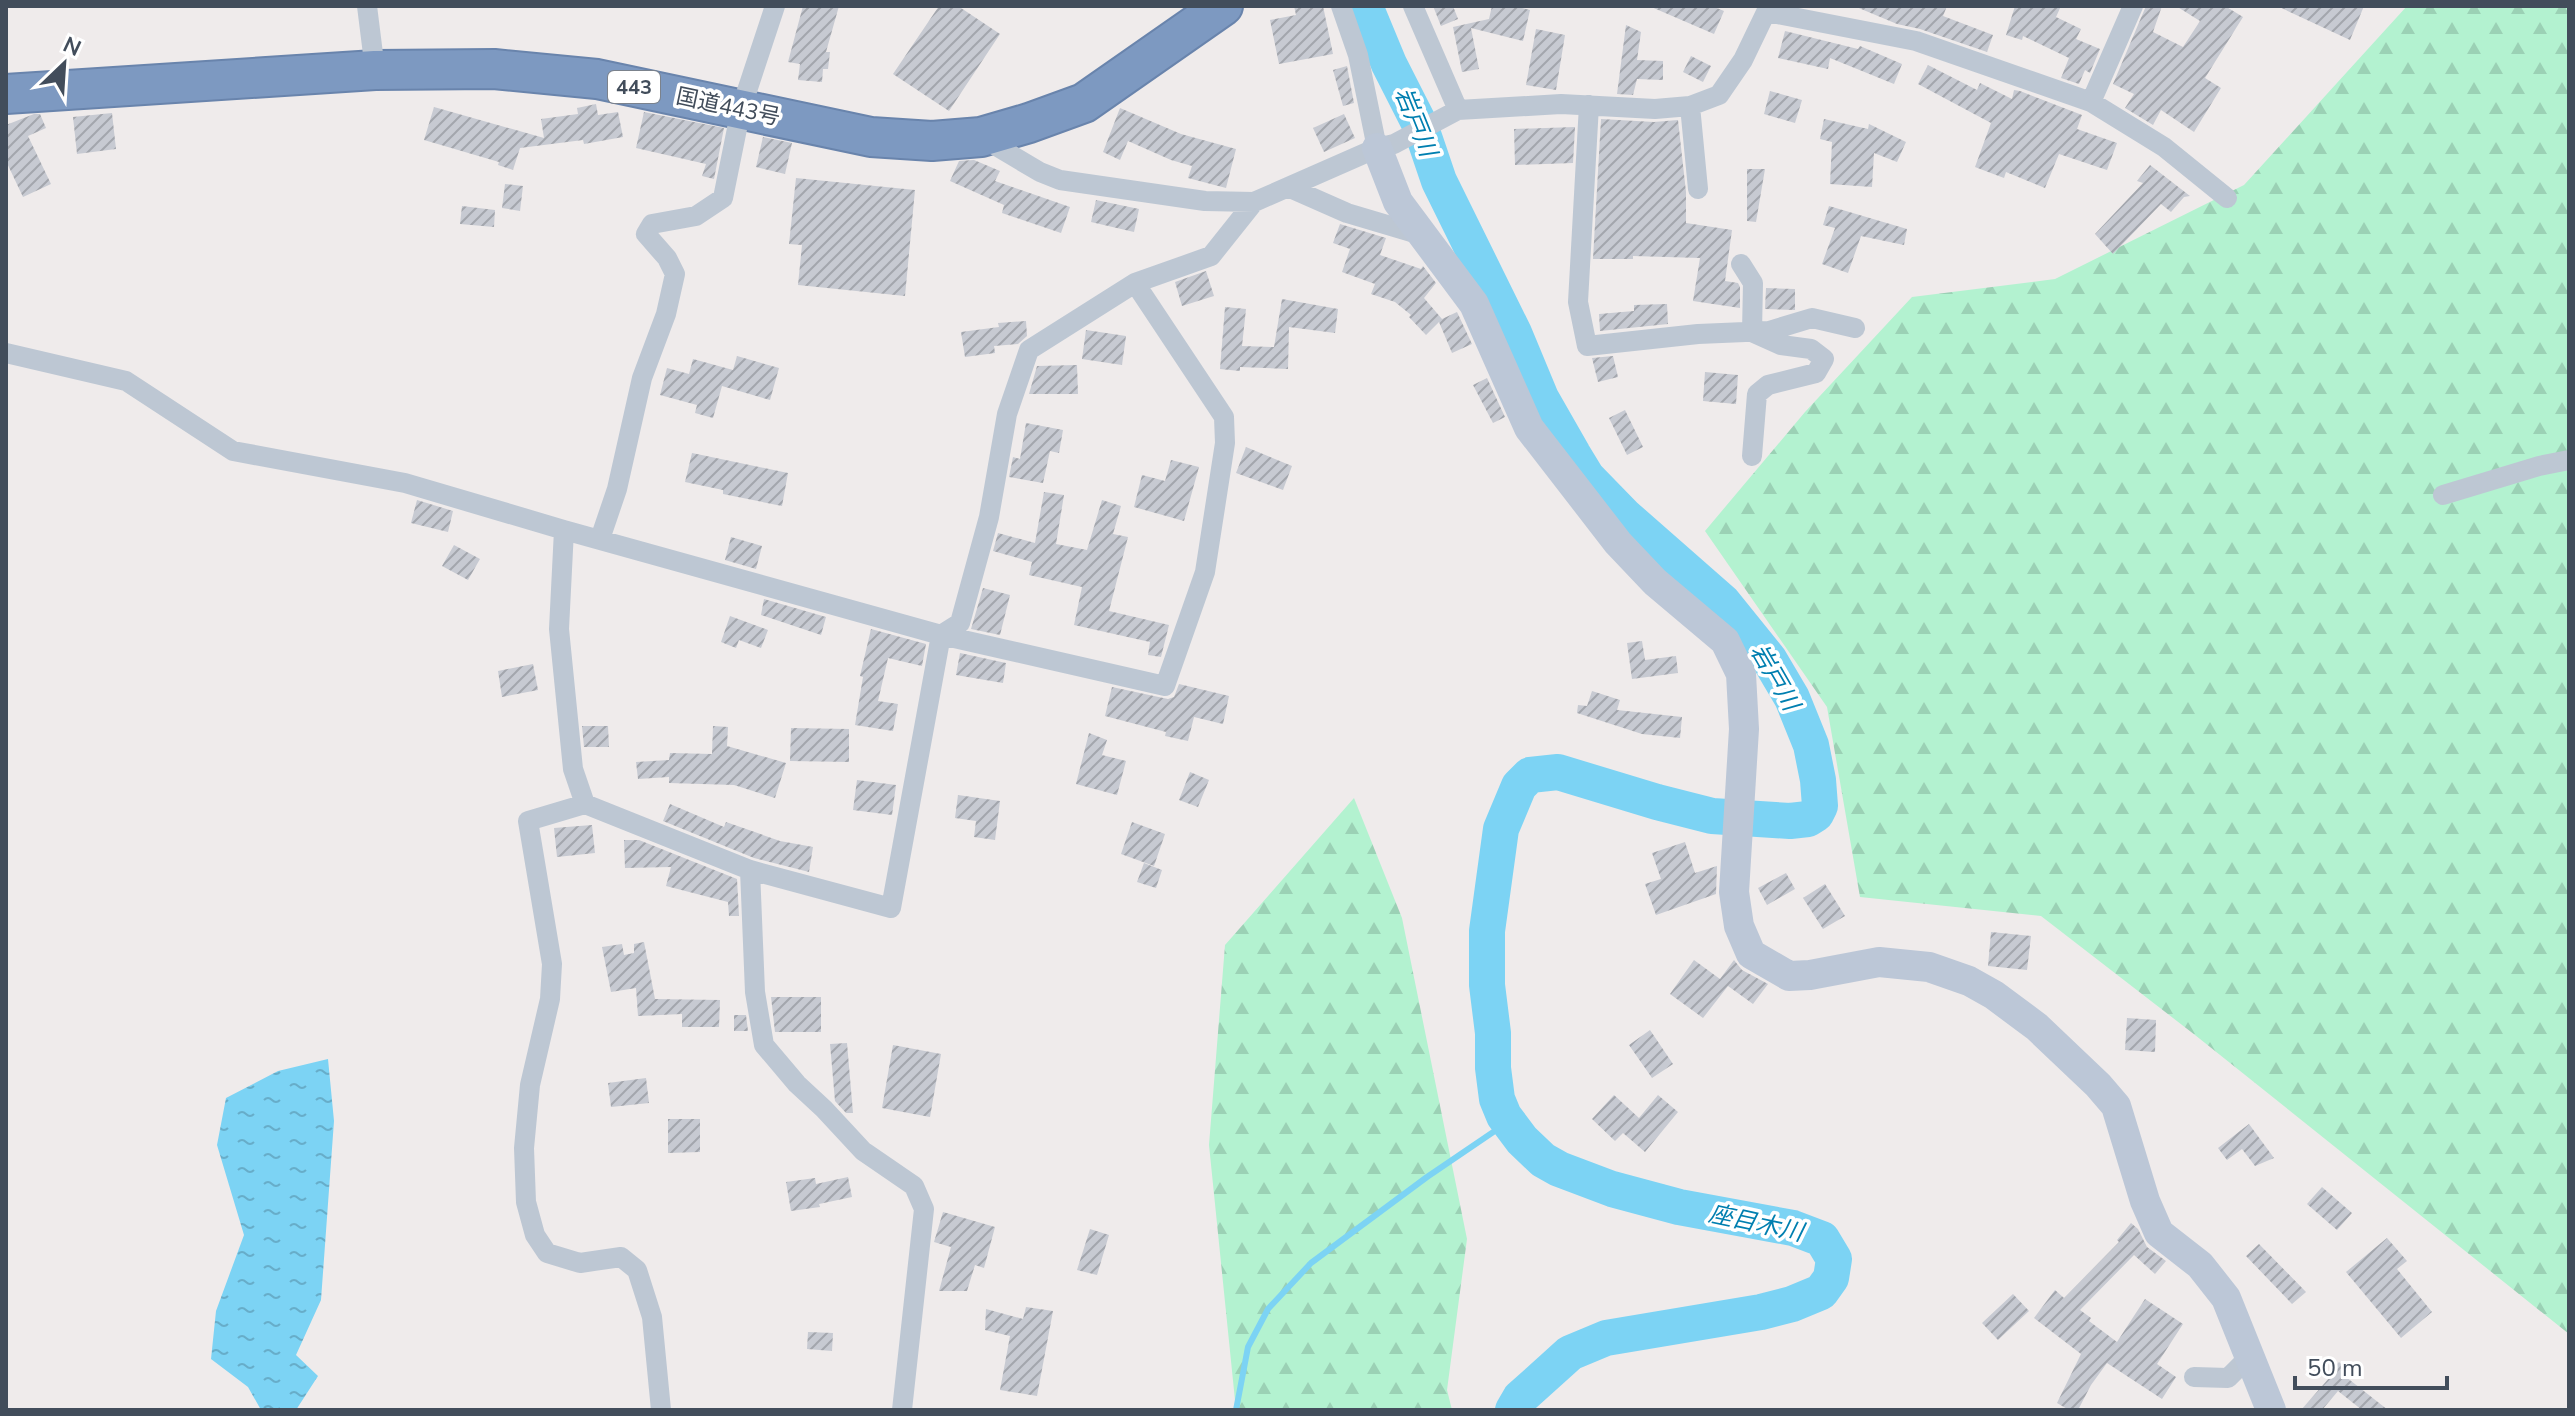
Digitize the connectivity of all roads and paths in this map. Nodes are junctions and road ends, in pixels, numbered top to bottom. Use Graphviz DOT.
graph roads {
  1 [pos="367,6"];
  2 [pos="775,6"];
  3 [pos="1223,6"];
  4 [pos="1341,6"];
  5 [pos="1413,6"];
  6 [pos="2133,6"];
  7 [pos="1768,9"];
  8 [pos="375,70"];
  9 [pos="6,94"];
  10 [pos="2091,102"];
  11 [pos="1589,105"];
  12 [pos="1690,106"];
  13 [pos="741,109"];
  14 [pos="1458,110"];
  15 [pos="981,137"];
  16 [pos="1386,146"];
  17 [pos="1288,187"];
  18 [pos="1698,189"];
  19 [pos="2227,198"];
  20 [pos="1254,202"];
  21 [pos="1421,235"];
  22 [pos="1741,264"];
  23 [pos="1135,283"];
  24 [pos="1855,328"];
  25 [pos="1752,332"];
  26 [pos="6,353"];
  27 [pos="1752,456"];
  28 [pos="2569,460"];
  29 [pos="2443,495"];
  30 [pos="564,530"];
  31 [pos="600,539"];
  32 [pos="941,635"];
  33 [pos="585,804"];
  34 [pos="750,870"];
  35 [pos="2251,1355"];
  36 [pos="2194,1377"];
  37 [pos="661,1410"];
  38 [pos="902,1410"];
  39 [pos="2271,1410"];
  1 -- 8 [label="street"];
  2 -- 13 [label="street"];
  3 -- 15 [label="highway, 国道443号 / 443"];
  4 -- 16 [label="street"];
  5 -- 14 [label="street"];
  6 -- 10 [label="street"];
  7 -- 10 [label="street"];
  7 -- 12 [label="street"];
  8 -- 9 [label="highway, 国道443号 / 443"];
  8 -- 13 [label="highway, 国道443号 / 443"];
  10 -- 19 [label="street"];
  11 -- 12 [label="street"];
  11 -- 14 [label="street"];
  11 -- 25 [label="street"];
  12 -- 18 [label="street"];
  13 -- 15 [label="highway, 国道443号 / 443"];
  13 -- 31 [label="street"];
  14 -- 16 [label="street"];
  15 -- 20 [label="street"];
  16 -- 17 [label="street"];
  16 -- 21 [label="street"];
  17 -- 20 [label="street"];
  17 -- 21 [label="street"];
  20 -- 23 [label="street"];
  21 -- 35 [label="street"];
  22 -- 25 [label="street"];
  23 -- 32 [label="street"];
  23 -- 32 [label="street"];
  24 -- 25 [label="street"];
  25 -- 27 [label="street"];
  26 -- 30 [label="street"];
  28 -- 29 [label="street"];
  30 -- 31 [label="street"];
  30 -- 33 [label="street"];
  31 -- 32 [label="street"];
  32 -- 34 [label="street"];
  33 -- 34 [label="street"];
  33 -- 37 [label="street"];
  34 -- 38 [label="street"];
  35 -- 36 [label="street"];
  35 -- 39 [label="street"];
}
